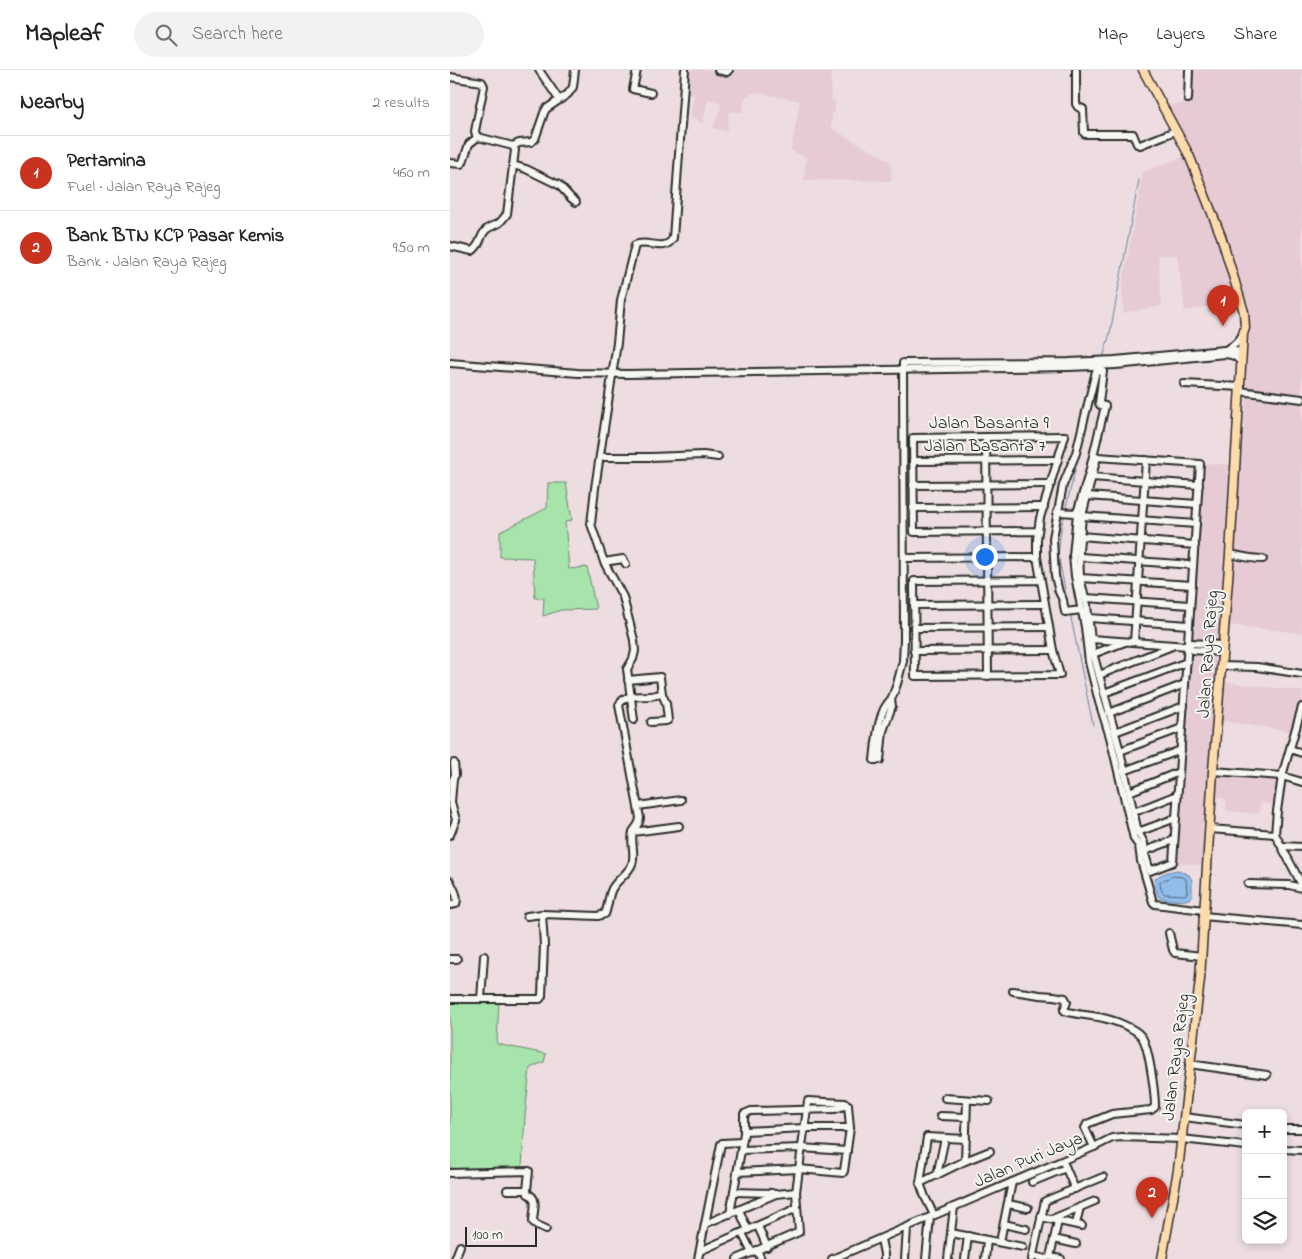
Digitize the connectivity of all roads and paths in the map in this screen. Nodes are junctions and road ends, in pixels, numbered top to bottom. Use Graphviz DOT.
graph roads {
  1 [pos="539,70"];
  2 [pos="575,70"];
  3 [pos="637,70"];
  4 [pos="685,70"];
  5 [pos="718,70"];
  6 [pos="729,70"];
  7 [pos="1076,70"];
  8 [pos="1143,70"];
  9 [pos="1189,70"];
  10 [pos="450,77"];
  11 [pos="651,94"];
  12 [pos="558,98"];
  13 [pos="1188,100"];
  14 [pos="1175,131"];
  15 [pos="478,137"];
  16 [pos="513,146"];
  17 [pos="450,163"];
  18 [pos="513,165"];
  19 [pos="576,202"];
  20 [pos="450,246"];
  21 [pos="1243,334"];
  22 [pos="1224,350"];
  23 [pos="1242,355"];
  24 [pos="450,362"];
  25 [pos="1242,364"];
  26 [pos="903,370"];
  27 [pos="613,374"];
  28 [pos="1184,384"];
  29 [pos="1240,389"];
  30 [pos="1302,399"];
  31 [pos="986,437"];
  32 [pos="718,456"];
  33 [pos="600,457"];
  34 [pos="986,460"];
  35 [pos="1058,460"];
  36 [pos="1146,460"];
  37 [pos="913,461"];
  38 [pos="1092,477"];
  39 [pos="1145,481"];
  40 [pos="986,484"];
  41 [pos="1051,484"];
  42 [pos="913,485"];
  43 [pos="1199,485"];
  44 [pos="1087,496"];
  45 [pos="1143,500"];
  46 [pos="1197,504"];
  47 [pos="1044,507"];
  48 [pos="913,508"];
  49 [pos="987,508"];
  50 [pos="1062,513"];
  51 [pos="1080,515"];
  52 [pos="1142,521"];
  53 [pos="1196,524"];
  54 [pos="1038,531"];
  55 [pos="987,532"];
  56 [pos="1080,536"];
  57 [pos="1141,541"];
  58 [pos="1195,545"];
  59 [pos="1230,554"];
  60 [pos="987,557"];
  61 [pos="1037,557"];
  62 [pos="1080,557"];
  63 [pos="905,558"];
  64 [pos="1263,559"];
  65 [pos="1139,561"];
  66 [pos="604,562"];
  67 [pos="626,564"];
  68 [pos="1193,566"];
  69 [pos="1080,578"];
  70 [pos="1041,580"];
  71 [pos="987,581"];
  72 [pos="1138,582"];
  73 [pos="1192,586"];
  74 [pos="1086,598"];
  75 [pos="1136,602"];
  76 [pos="987,604"];
  77 [pos="1045,604"];
  78 [pos="914,605"];
  79 [pos="1190,605"];
  80 [pos="1082,610"];
  81 [pos="1089,618"];
  82 [pos="1135,622"];
  83 [pos="1189,626"];
  84 [pos="914,628"];
  85 [pos="987,628"];
  86 [pos="1049,628"];
  87 [pos="1091,639"];
  88 [pos="1130,642"];
  89 [pos="1174,645"];
  90 [pos="1188,646"];
  91 [pos="1222,648"];
  92 [pos="1053,650"];
  93 [pos="914,651"];
  94 [pos="988,651"];
  95 [pos="1093,654"];
  96 [pos="1187,662"];
  97 [pos="1221,666"];
  98 [pos="1302,674"];
  99 [pos="1099,675"];
  100 [pos="988,676"];
  101 [pos="628,680"];
  102 [pos="1185,684"];
  103 [pos="1104,693"];
  104 [pos="662,694"];
  105 [pos="631,697"];
  106 [pos="1184,706"];
  107 [pos="1301,712"];
  108 [pos="1109,713"];
  109 [pos="634,720"];
  110 [pos="651,722"];
  111 [pos="1182,728"];
  112 [pos="1114,732"];
  113 [pos="1180,750"];
  114 [pos="1290,750"];
  115 [pos="1120,752"];
  116 [pos="1302,753"];
  117 [pos="877,760"];
  118 [pos="454,763"];
  119 [pos="1213,771"];
  120 [pos="1124,772"];
  121 [pos="1179,772"];
  122 [pos="1282,776"];
  123 [pos="1302,782"];
  124 [pos="1129,792"];
  125 [pos="1177,795"];
  126 [pos="681,800"];
  127 [pos="638,806"];
  128 [pos="1134,812"];
  129 [pos="1176,818"];
  130 [pos="679,826"];
  131 [pos="1210,829"];
  132 [pos="633,832"];
  133 [pos="1138,832"];
  134 [pos="450,834"];
  135 [pos="1275,834"];
  136 [pos="1174,840"];
  137 [pos="1282,846"];
  138 [pos="1302,847"];
  139 [pos="1145,851"];
  140 [pos="450,881"];
  141 [pos="1248,884"];
  142 [pos="1302,887"];
  143 [pos="450,905"];
  144 [pos="1204,913"];
  145 [pos="542,914"];
  146 [pos="527,916"];
  147 [pos="1302,924"];
  148 [pos="1169,933"];
  149 [pos="484,956"];
  150 [pos="1202,956"];
  151 [pos="450,959"];
  152 [pos="458,960"];
  153 [pos="1013,992"];
  154 [pos="450,999"];
  155 [pos="481,999"];
  156 [pos="1190,1064"];
  157 [pos="1267,1075"];
  158 [pos="945,1098"];
  159 [pos="966,1100"];
  160 [pos="989,1101"];
  161 [pos="807,1109"];
  162 [pos="940,1116"];
  163 [pos="966,1117"];
  164 [pos="1184,1119"];
  165 [pos="1242,1125"];
  166 [pos="804,1128"];
  167 [pos="850,1128"];
  168 [pos="1287,1129"];
  169 [pos="1302,1129"];
  170 [pos="744,1131"];
  171 [pos="1182,1136"];
  172 [pos="945,1138"];
  173 [pos="966,1139"];
  174 [pos="742,1142"];
  175 [pos="1092,1144"];
  176 [pos="1242,1145"];
  177 [pos="801,1148"];
  178 [pos="741,1150"];
  179 [pos="1287,1150"];
  180 [pos="1302,1150"];
  181 [pos="847,1151"];
  182 [pos="990,1151"];
  183 [pos="1063,1160"];
  184 [pos="965,1161"];
  185 [pos="799,1168"];
  186 [pos="1066,1168"];
  187 [pos="737,1172"];
  188 [pos="450,1173"];
  189 [pos="937,1175"];
  190 [pos="1103,1176"];
  191 [pos="1012,1182"];
  192 [pos="1032,1182"];
  193 [pos="920,1184"];
  194 [pos="1075,1188"];
  195 [pos="507,1190"];
  196 [pos="527,1190"];
  197 [pos="734,1192"];
  198 [pos="796,1192"];
  199 [pos="776,1194"];
  200 [pos="1095,1201"];
  201 [pos="1008,1204"];
  202 [pos="954,1207"];
  203 [pos="1080,1207"];
  204 [pos="797,1208"];
  205 [pos="1028,1208"];
  206 [pos="739,1210"];
  207 [pos="730,1214"];
  208 [pos="932,1214"];
  209 [pos="1041,1217"];
  210 [pos="1055,1220"];
  211 [pos="705,1224"];
  212 [pos="1004,1224"];
  213 [pos="758,1226"];
  214 [pos="907,1228"];
  215 [pos="1026,1228"];
  216 [pos="546,1229"];
  217 [pos="745,1232"];
  218 [pos="950,1233"];
  219 [pos="968,1236"];
  220 [pos="881,1239"];
  221 [pos="1054,1239"];
  222 [pos="987,1240"];
  223 [pos="1000,1242"];
  224 [pos="1076,1244"];
  225 [pos="460,1246"];
  226 [pos="767,1247"];
  227 [pos="1023,1247"];
  228 [pos="700,1250"];
  229 [pos="755,1252"];
  230 [pos="1032,1258"];
  231 [pos="455,1259"];
  232 [pos="698,1259"];
  233 [pos="737,1259"];
  234 [pos="761,1259"];
  235 [pos="832,1259"];
  236 [pos="884,1259"];
  237 [pos="905,1259"];
  238 [pos="926,1259"];
  239 [pos="949,1259"];
  240 [pos="964,1259"];
  241 [pos="985,1259"];
  242 [pos="1046,1259"];
  243 [pos="1061,1259"];
  244 [pos="1162,1259"];
  1 -- 12 [label="street"];
  2 -- 16 [label="street"];
  3 -- 11 [label="street"];
  4 -- 27 [label="street"];
  5 -- 6 [label="street"];
  7 -- 14 [label="street"];
  8 -- 14 [label="main road, Jalan Raya Rajeg"];
  9 -- 13 [label="street"];
  10 -- 15 [label="street"];
  14 -- 21 [label="main road, Jalan Raya Rajeg"];
  15 -- 16 [label="street"];
  15 -- 17 [label="street"];
  16 -- 18 [label="street"];
  18 -- 19 [label="street"];
  18 -- 20 [label="street"];
  21 -- 22 [label="street"];
  21 -- 23 [label="main road, Jalan Raya Rajeg"];
  22 -- 23 [label="street"];
  22 -- 26 [label="street"];
  23 -- 25 [label="main road, Jalan Raya Rajeg"];
  24 -- 27 [label="street"];
  25 -- 26 [label="street"];
  25 -- 29 [label="main road, Jalan Raya Rajeg"];
  26 -- 27 [label="street"];
  26 -- 63 [label="street"];
  27 -- 33 [label="street"];
  28 -- 29 [label="street"];
  29 -- 30 [label="street"];
  29 -- 59 [label="main road, Jalan Raya Rajeg"];
  31 -- 34 [label="street"];
  31 -- 35 [label="street, Jalan Basanta 9"];
  31 -- 37 [label="street, Jalan Basanta 9"];
  32 -- 33 [label="street"];
  33 -- 66 [label="street"];
  34 -- 35 [label="street, Jalan Basanta 7"];
  34 -- 37 [label="street, Jalan Basanta 7"];
  34 -- 40 [label="street"];
  35 -- 41 [label="street"];
  36 -- 38 [label="street"];
  36 -- 39 [label="street"];
  36 -- 43 [label="street"];
  37 -- 42 [label="street"];
  38 -- 39 [label="street"];
  38 -- 44 [label="street"];
  39 -- 43 [label="street"];
  39 -- 45 [label="street"];
  40 -- 41 [label="street"];
  40 -- 42 [label="street"];
  40 -- 49 [label="street"];
  41 -- 47 [label="street"];
  42 -- 48 [label="street"];
  43 -- 46 [label="street"];
  44 -- 45 [label="street"];
  44 -- 51 [label="street"];
  45 -- 46 [label="street"];
  45 -- 52 [label="street"];
  46 -- 53 [label="street"];
  47 -- 49 [label="street"];
  47 -- 54 [label="street"];
  48 -- 49 [label="street"];
  48 -- 55 [label="street"];
  49 -- 55 [label="street"];
  50 -- 51 [label="street"];
  50 -- 51 [label="street"];
  50 -- 80 [label="street"];
  51 -- 52 [label="street"];
  51 -- 56 [label="street"];
  51 -- 80 [label="street"];
  52 -- 53 [label="street"];
  52 -- 57 [label="street"];
  53 -- 58 [label="street"];
  54 -- 55 [label="street"];
  54 -- 61 [label="street"];
  55 -- 60 [label="street"];
  56 -- 57 [label="street"];
  56 -- 62 [label="street"];
  57 -- 58 [label="street"];
  57 -- 65 [label="street"];
  58 -- 68 [label="street"];
  59 -- 64 [label="street"];
  59 -- 91 [label="main road, Jalan Raya Rajeg"];
  60 -- 61 [label="street"];
  60 -- 63 [label="street"];
  60 -- 71 [label="street"];
  61 -- 70 [label="street"];
  62 -- 65 [label="street"];
  62 -- 69 [label="street"];
  63 -- 117 [label="street"];
  65 -- 68 [label="street"];
  65 -- 72 [label="street"];
  66 -- 67 [label="street"];
  66 -- 101 [label="street"];
  68 -- 73 [label="street"];
  69 -- 72 [label="street"];
  69 -- 74 [label="street"];
  70 -- 71 [label="street"];
  70 -- 77 [label="street"];
  71 -- 76 [label="street"];
  71 -- 78 [label="street"];
  72 -- 73 [label="street"];
  72 -- 75 [label="street"];
  73 -- 79 [label="street"];
  74 -- 75 [label="street"];
  74 -- 81 [label="street"];
  75 -- 79 [label="street"];
  75 -- 82 [label="street"];
  76 -- 77 [label="street"];
  76 -- 78 [label="street"];
  76 -- 85 [label="street"];
  77 -- 86 [label="street"];
  78 -- 84 [label="street"];
  79 -- 83 [label="street"];
  80 -- 144 [label="street"];
  81 -- 82 [label="street"];
  81 -- 87 [label="street"];
  82 -- 83 [label="street"];
  82 -- 88 [label="street"];
  83 -- 90 [label="street"];
  84 -- 85 [label="street"];
  84 -- 93 [label="street"];
  85 -- 86 [label="street"];
  85 -- 94 [label="street"];
  86 -- 92 [label="street"];
  87 -- 88 [label="street"];
  87 -- 95 [label="street"];
  88 -- 89 [label="street"];
  88 -- 95 [label="street"];
  89 -- 90 [label="street"];
  89 -- 99 [label="street"];
  90 -- 91 [label="street"];
  90 -- 96 [label="street"];
  91 -- 97 [label="main road, Jalan Raya Rajeg"];
  92 -- 94 [label="street"];
  92 -- 100 [label="street"];
  93 -- 94 [label="street"];
  93 -- 100 [label="street"];
  94 -- 100 [label="street"];
  95 -- 99 [label="street"];
  96 -- 102 [label="street"];
  96 -- 103 [label="street"];
  97 -- 98 [label="street"];
  97 -- 119 [label="main road, Jalan Raya Rajeg"];
  99 -- 103 [label="street"];
  101 -- 104 [label="street"];
  101 -- 105 [label="street"];
  102 -- 106 [label="street"];
  102 -- 108 [label="street"];
  103 -- 108 [label="street"];
  104 -- 105 [label="street"];
  104 -- 110 [label="street"];
  105 -- 109 [label="street"];
  105 -- 127 [label="street"];
  106 -- 111 [label="street"];
  106 -- 112 [label="street"];
  107 -- 114 [label="street"];
  108 -- 112 [label="street"];
  111 -- 113 [label="street"];
  111 -- 115 [label="street"];
  112 -- 115 [label="street"];
  113 -- 120 [label="street"];
  113 -- 121 [label="street"];
  114 -- 116 [label="street"];
  114 -- 122 [label="street"];
  115 -- 120 [label="street"];
  118 -- 134 [label="street"];
  119 -- 122 [label="street"];
  119 -- 131 [label="main road, Jalan Raya Rajeg"];
  120 -- 124 [label="street"];
  121 -- 124 [label="street"];
  121 -- 125 [label="street"];
  122 -- 123 [label="street"];
  122 -- 135 [label="street"];
  124 -- 128 [label="street"];
  125 -- 128 [label="street"];
  125 -- 129 [label="street"];
  126 -- 127 [label="street"];
  127 -- 132 [label="street"];
  128 -- 133 [label="street"];
  129 -- 133 [label="street"];
  129 -- 136 [label="street"];
  130 -- 132 [label="street"];
  131 -- 135 [label="street"];
  131 -- 144 [label="main road, Jalan Raya Rajeg"];
  132 -- 145 [label="street"];
  133 -- 139 [label="street"];
  135 -- 137 [label="street"];
  136 -- 139 [label="street"];
  136 -- 139 [label="street"];
  137 -- 138 [label="street"];
  137 -- 142 [label="street"];
  140 -- 143 [label="street"];
  141 -- 142 [label="street"];
  144 -- 147 [label="street"];
  144 -- 150 [label="main road, Jalan Raya Rajeg"];
  145 -- 146 [label="street"];
  145 -- 155 [label="street"];
  148 -- 150 [label="street"];
  149 -- 155 [label="street"];
  150 -- 156 [label="main road, Jalan Raya Rajeg"];
  151 -- 152 [label="street"];
  153 -- 175 [label="street"];
  154 -- 155 [label="street"];
  156 -- 157 [label="street"];
  156 -- 164 [label="main road, Jalan Raya Rajeg"];
  158 -- 159 [label="street"];
  159 -- 160 [label="street"];
  159 -- 163 [label="street"];
  161 -- 166 [label="street"];
  161 -- 167 [label="street"];
  161 -- 170 [label="street"];
  162 -- 163 [label="street"];
  163 -- 173 [label="street"];
  164 -- 165 [label="street"];
  164 -- 171 [label="main road, Jalan Raya Rajeg"];
  166 -- 167 [label="street"];
  166 -- 170 [label="street"];
  166 -- 177 [label="street"];
  167 -- 181 [label="street"];
  168 -- 169 [label="street"];
  170 -- 174 [label="street"];
  171 -- 175 [label="street, Jalan Puri Jaya"];
  171 -- 176 [label="street, Jalan Puri Jaya"];
  171 -- 244 [label="main road, Jalan Raya Rajeg"];
  172 -- 173 [label="street"];
  172 -- 189 [label="street"];
  172 -- 193 [label="street"];
  173 -- 184 [label="street"];
  174 -- 178 [label="street"];
  174 -- 211 [label="street"];
  175 -- 183 [label="street, Jalan Puri Jaya"];
  177 -- 178 [label="street"];
  177 -- 181 [label="street"];
  177 -- 185 [label="street"];
  178 -- 187 [label="street"];
  179 -- 180 [label="street"];
  181 -- 185 [label="street"];
  182 -- 184 [label="street"];
  183 -- 186 [label="street"];
  183 -- 191 [label="street, Jalan Puri Jaya"];
  184 -- 189 [label="street"];
  185 -- 187 [label="street"];
  185 -- 198 [label="street"];
  186 -- 192 [label="street"];
  186 -- 194 [label="street"];
  187 -- 197 [label="street"];
  188 -- 196 [label="street"];
  189 -- 193 [label="street"];
  190 -- 194 [label="street"];
  191 -- 201 [label="street"];
  191 -- 202 [label="street, Jalan Puri Jaya"];
  193 -- 208 [label="street"];
  194 -- 209 [label="street"];
  195 -- 196 [label="street"];
  196 -- 216 [label="street"];
  197 -- 199 [label="street"];
  197 -- 207 [label="street"];
  198 -- 199 [label="street"];
  198 -- 204 [label="street"];
  199 -- 206 [label="street"];
  200 -- 203 [label="street"];
  201 -- 205 [label="street"];
  201 -- 212 [label="street"];
  202 -- 208 [label="street, Jalan Puri Jaya"];
  202 -- 218 [label="street"];
  203 -- 210 [label="street"];
  203 -- 210 [label="street"];
  204 -- 213 [label="street"];
  204 -- 226 [label="street"];
  206 -- 207 [label="street"];
  206 -- 217 [label="street"];
  207 -- 211 [label="street"];
  208 -- 214 [label="street, Jalan Puri Jaya"];
  208 -- 238 [label="street"];
  209 -- 210 [label="street"];
  209 -- 230 [label="street"];
  210 -- 221 [label="street"];
  211 -- 228 [label="street"];
  212 -- 215 [label="street"];
  212 -- 223 [label="street"];
  213 -- 217 [label="street"];
  213 -- 226 [label="street"];
  214 -- 220 [label="street, Jalan Puri Jaya"];
  214 -- 237 [label="street"];
  217 -- 228 [label="street"];
  217 -- 229 [label="street"];
  218 -- 219 [label="street"];
  218 -- 239 [label="street"];
  219 -- 222 [label="street"];
  219 -- 240 [label="street"];
  220 -- 235 [label="street, Jalan Puri Jaya"];
  220 -- 236 [label="street"];
  221 -- 224 [label="street"];
  221 -- 243 [label="street"];
  222 -- 223 [label="street"];
  222 -- 241 [label="street"];
  223 -- 227 [label="street"];
  225 -- 231 [label="street"];
  226 -- 229 [label="street"];
  228 -- 232 [label="street"];
  229 -- 233 [label="street"];
  229 -- 234 [label="street"];
  230 -- 242 [label="street"];
}
